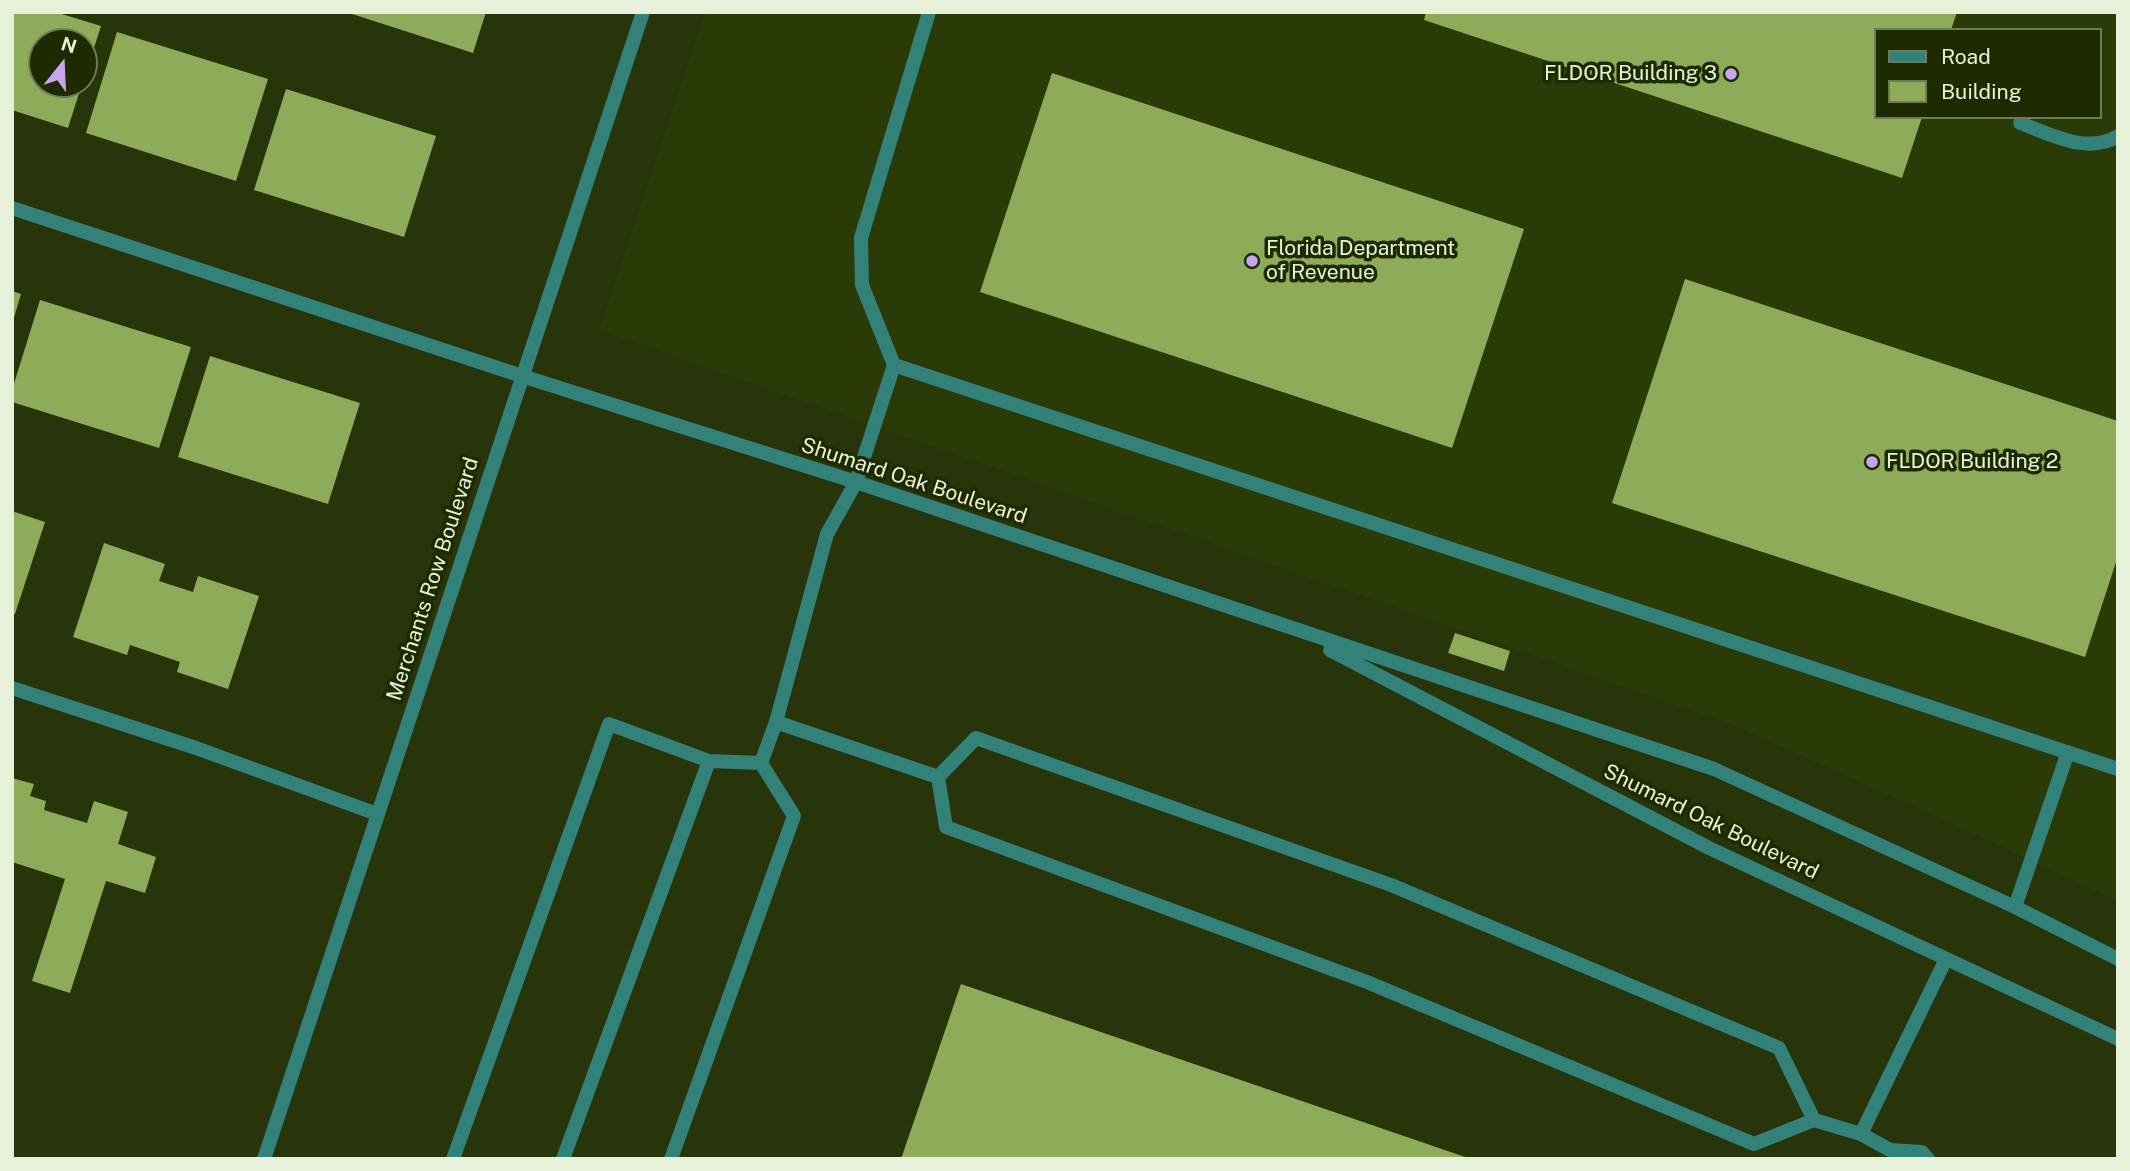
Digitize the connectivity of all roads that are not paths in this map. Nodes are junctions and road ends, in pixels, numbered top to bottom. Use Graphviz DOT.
graph roads {
  1 [pos="643,12"];
  2 [pos="929,12"];
  3 [pos="2020,123"];
  4 [pos="2118,136"];
  5 [pos="12,208"];
  6 [pos="894,365"];
  7 [pos="522,376"];
  8 [pos="856,482"];
  9 [pos="1291,630"];
  10 [pos="12,688"];
  11 [pos="776,722"];
  12 [pos="2068,752"];
  13 [pos="709,761"];
  14 [pos="761,763"];
  15 [pos="2118,769"];
  16 [pos="938,777"];
  17 [pos="377,814"];
  18 [pos="2015,908"];
  19 [pos="1946,959"];
  20 [pos="2118,959"];
  21 [pos="2118,1039"];
  22 [pos="1814,1120"];
  23 [pos="1861,1134"];
  24 [pos="1890,1154"];
  25 [pos="264,1159"];
  26 [pos="453,1159"];
  27 [pos="563,1159"];
  28 [pos="671,1159"];
  29 [pos="1928,1159"];
  1 -- 7 [label="street, Merchants Row Boulevard"];
  2 -- 6 [label="street"];
  3 -- 4 [label="street"];
  5 -- 7 [label="street, Shumard Oak Boulevard"];
  6 -- 8 [label="street"];
  6 -- 12 [label="street"];
  7 -- 8 [label="street, Shumard Oak Boulevard"];
  7 -- 17 [label="street, Merchants Row Boulevard"];
  8 -- 9 [label="street, Shumard Oak Boulevard"];
  8 -- 11 [label="street"];
  9 -- 18 [label="street, Shumard Oak Boulevard"];
  9 -- 19 [label="street, Shumard Oak Boulevard"];
  10 -- 17 [label="street"];
  11 -- 14 [label="street"];
  11 -- 16 [label="street"];
  12 -- 15 [label="street"];
  12 -- 18 [label="street"];
  13 -- 14 [label="street"];
  13 -- 26 [label="street"];
  13 -- 27 [label="street"];
  14 -- 28 [label="street"];
  16 -- 22 [label="street"];
  16 -- 22 [label="street"];
  17 -- 25 [label="street, Merchants Row Boulevard"];
  18 -- 20 [label="street, Shumard Oak Boulevard"];
  19 -- 21 [label="street, Shumard Oak Boulevard"];
  19 -- 23 [label="street"];
  22 -- 23 [label="street"];
  23 -- 24 [label="street"];
  24 -- 29 [label="street"];
}
